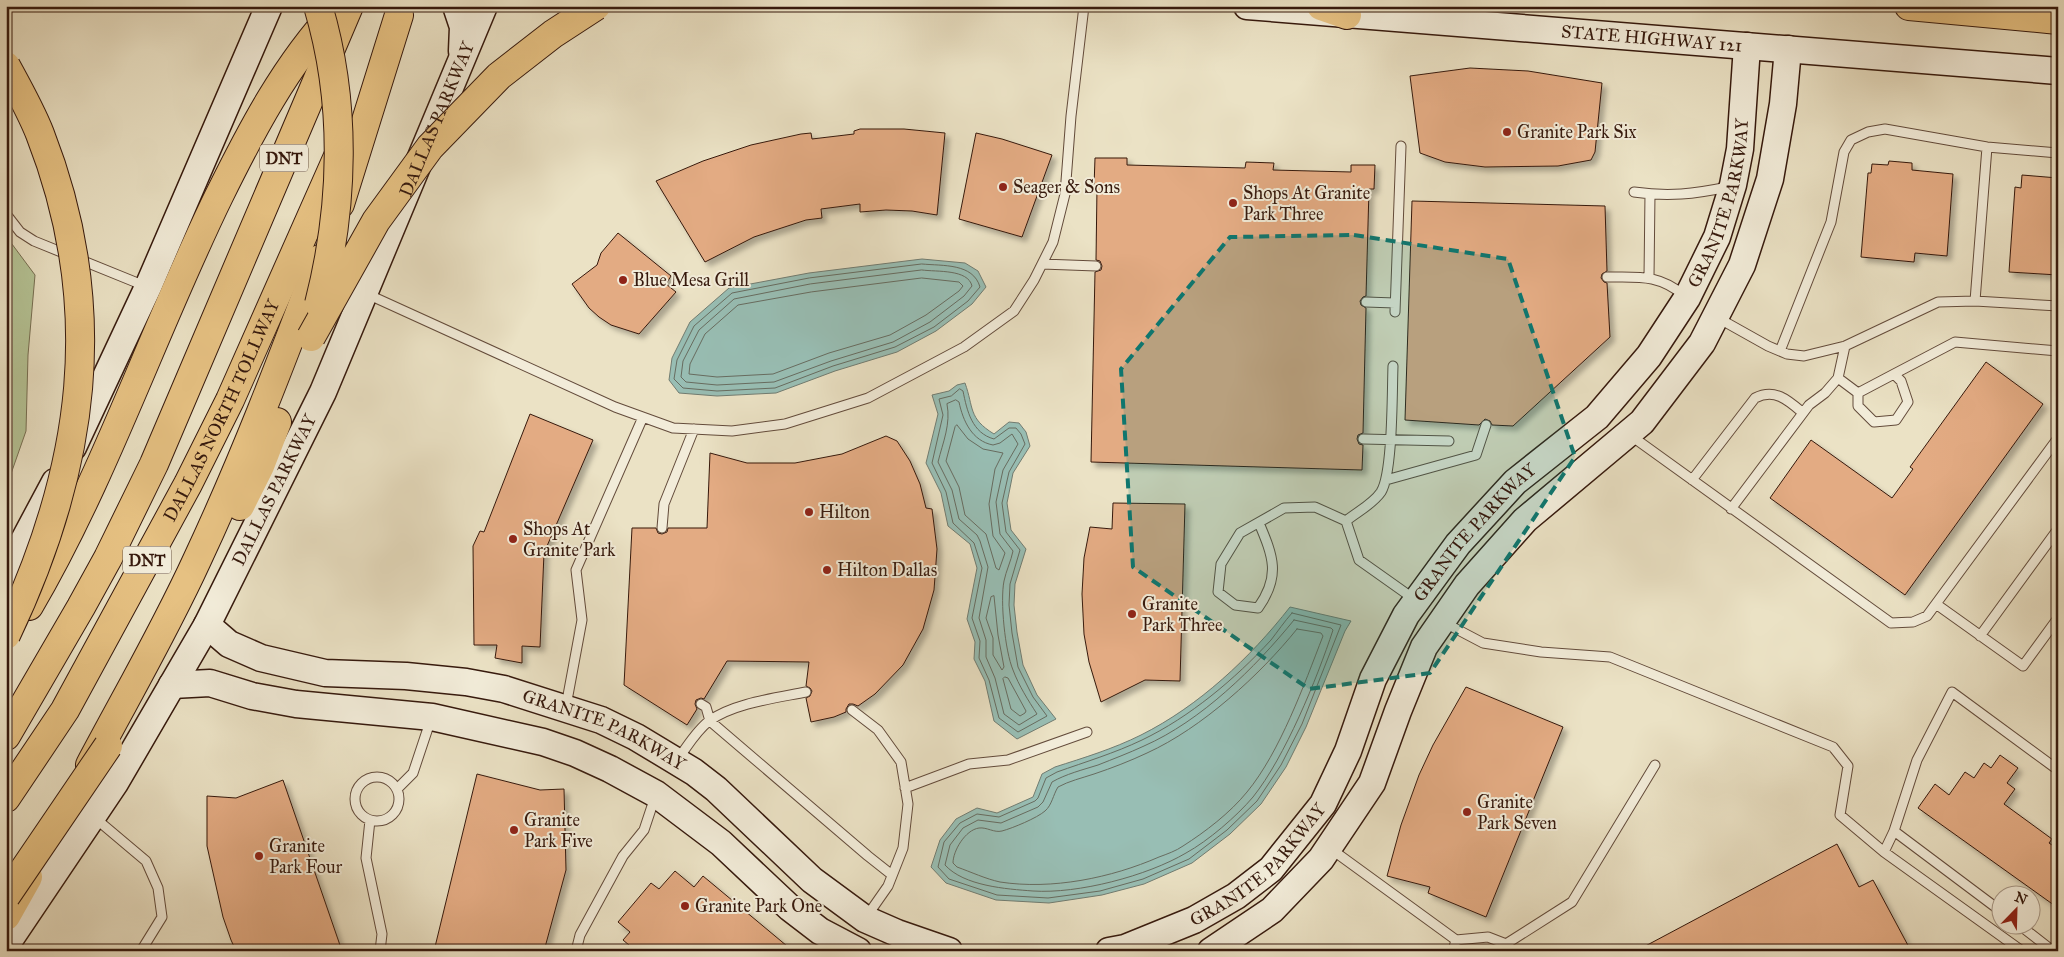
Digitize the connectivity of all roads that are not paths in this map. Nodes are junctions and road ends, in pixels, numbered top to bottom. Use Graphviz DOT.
graph roads {
  1 [pos="270,6"];
  2 [pos="318,6"];
  3 [pos="340,6"];
  4 [pos="349,6"];
  5 [pos="456,6"];
  6 [pos="484,6"];
  7 [pos="596,6"];
  8 [pos="1084,6"];
  9 [pos="1247,6"];
  10 [pos="1321,6"];
  11 [pos="1908,6"];
  12 [pos="401,10"];
  13 [pos="1347,15"];
  14 [pos="2058,20"];
  15 [pos="1747,46"];
  16 [pos="1788,50"];
  17 [pos="462,59"];
  18 [pos="6,66"];
  19 [pos="2058,71"];
  20 [pos="1401,146"];
  21 [pos="1987,147"];
  22 [pos="2058,153"];
  23 [pos="1733,186"];
  24 [pos="1634,192"];
  25 [pos="1650,194"];
  26 [pos="6,214"];
  27 [pos="1042,264"];
  28 [pos="1096,266"];
  29 [pos="1607,277"];
  30 [pos="1649,277"];
  31 [pos="148,288"];
  32 [pos="364,293"];
  33 [pos="1687,298"];
  34 [pos="1975,301"];
  35 [pos="1366,302"];
  36 [pos="2058,306"];
  37 [pos="1716,317"];
  38 [pos="311,336"];
  39 [pos="1845,346"];
  40 [pos="1780,351"];
  41 [pos="2058,351"];
  42 [pos="1393,366"];
  43 [pos="1894,374"];
  44 [pos="1838,378"];
  45 [pos="1858,393"];
  46 [pos="1803,412"];
  47 [pos="643,417"];
  48 [pos="1486,425"];
  49 [pos="694,429"];
  50 [pos="1628,434"];
  51 [pos="1363,438"];
  52 [pos="2058,438"];
  53 [pos="1390,440"];
  54 [pos="1448,441"];
  55 [pos="1386,480"];
  56 [pos="1692,480"];
  57 [pos="52,488"];
  58 [pos="1732,509"];
  59 [pos="1346,521"];
  60 [pos="1259,522"];
  61 [pos="662,528"];
  62 [pos="2058,529"];
  63 [pos="6,574"];
  64 [pos="1416,601"];
  65 [pos="1936,604"];
  66 [pos="6,612"];
  67 [pos="2058,618"];
  68 [pos="1442,622"];
  69 [pos="207,625"];
  70 [pos="6,635"];
  71 [pos="1980,636"];
  72 [pos="6,645"];
  73 [pos="433,678"];
  74 [pos="172,686"];
  75 [pos="806,692"];
  76 [pos="701,704"];
  77 [pos="566,707"];
  78 [pos="852,710"];
  79 [pos="432,717"];
  80 [pos="710,721"];
  81 [pos="1088,732"];
  82 [pos="6,736"];
  83 [pos="677,760"];
  84 [pos="1656,765"];
  85 [pos="2058,770"];
  86 [pos="905,788"];
  87 [pos="397,789"];
  88 [pos="656,794"];
  89 [pos="6,798"];
  90 [pos="92,816"];
  91 [pos="370,820"];
  92 [pos="1894,831"];
  93 [pos="1329,847"];
  94 [pos="1884,852"];
  95 [pos="892,875"];
  96 [pos="6,896"];
  97 [pos="1992,904"];
  98 [pos="6,916"];
  99 [pos="865,919"];
  100 [pos="2033,934"];
  101 [pos="1456,940"];
  102 [pos="6,945"];
  103 [pos="1506,947"];
  104 [pos="852,950"];
  105 [pos="1120,950"];
  106 [pos="2056,950"];
  107 [pos="141,951"];
  108 [pos="380,951"];
  109 [pos="576,951"];
  110 [pos="949,951"];
  111 [pos="1211,951"];
  112 [pos="1453,951"];
  113 [pos="2022,951"];
  1 -- 31 [label="street"];
  2 -- 38 [label="highway, bridge"];
  3 -- 72 [label="highway"];
  4 -- 82 [label="highway, DALLAS NORTH TOLLWAY / DNT, bridge"];
  5 -- 17 [label="street"];
  6 -- 17 [label="street, DALLAS PARKWAY"];
  7 -- 38 [label="highway, bridge"];
  8 -- 27 [label="lane"];
  9 -- 13 [label="street, STATE HIGHWAY 121"];
  10 -- 13 [label="highway"];
  11 -- 14 [label="highway"];
  12 -- 89 [label="highway, DALLAS NORTH TOLLWAY / DNT, bridge"];
  12 -- 98 [label="highway"];
  13 -- 15 [label="street, STATE HIGHWAY 121"];
  15 -- 16 [label="street, STATE HIGHWAY 121"];
  15 -- 23 [label="street, GRANITE PARKWAY"];
  16 -- 19 [label="street, STATE HIGHWAY 121"];
  16 -- 37 [label="street, GRANITE PARKWAY"];
  17 -- 32 [label="street, DALLAS PARKWAY"];
  18 -- 70 [label="highway, bridge"];
  20 -- 35 [label="lane"];
  21 -- 22 [label="lane"];
  21 -- 34 [label="lane"];
  21 -- 40 [label="lane"];
  23 -- 25 [label="lane"];
  23 -- 33 [label="street, GRANITE PARKWAY"];
  24 -- 25 [label="lane"];
  25 -- 30 [label="lane"];
  26 -- 31 [label="lane"];
  27 -- 28 [label="lane"];
  27 -- 49 [label="lane"];
  29 -- 30 [label="lane"];
  30 -- 33 [label="lane"];
  31 -- 57 [label="street"];
  32 -- 47 [label="lane"];
  32 -- 69 [label="street, DALLAS PARKWAY"];
  33 -- 37 [label="street"];
  33 -- 64 [label="street, GRANITE PARKWAY"];
  34 -- 36 [label="lane"];
  34 -- 39 [label="lane"];
  37 -- 40 [label="lane"];
  37 -- 50 [label="street, GRANITE PARKWAY"];
  38 -- 96 [label="highway, bridge"];
  39 -- 40 [label="lane"];
  39 -- 44 [label="lane"];
  41 -- 43 [label="lane"];
  42 -- 53 [label="lane"];
  43 -- 45 [label="lane"];
  43 -- 45 [label="lane"];
  44 -- 45 [label="lane"];
  44 -- 46 [label="lane"];
  46 -- 56 [label="lane"];
  46 -- 58 [label="lane"];
  47 -- 49 [label="lane"];
  47 -- 77 [label="lane"];
  48 -- 55 [label="lane"];
  49 -- 61 [label="lane"];
  50 -- 56 [label="lane"];
  50 -- 68 [label="street, GRANITE PARKWAY"];
  51 -- 53 [label="lane"];
  52 -- 65 [label="lane"];
  53 -- 54 [label="lane"];
  53 -- 55 [label="lane"];
  55 -- 59 [label="lane"];
  56 -- 58 [label="lane"];
  57 -- 63 [label="street"];
  57 -- 66 [label="highway"];
  58 -- 65 [label="lane"];
  59 -- 60 [label="lane"];
  59 -- 64 [label="lane"];
  60 -- 60 [label="lane"];
  62 -- 71 [label="lane"];
  64 -- 68 [label="street"];
  64 -- 105 [label="street, GRANITE PARKWAY"];
  65 -- 71 [label="lane"];
  67 -- 71 [label="lane"];
  68 -- 93 [label="street, GRANITE PARKWAY"];
  68 -- 94 [label="lane"];
  69 -- 73 [label="street, GRANITE PARKWAY"];
  69 -- 74 [label="street, DALLAS PARKWAY"];
  73 -- 77 [label="street, GRANITE PARKWAY"];
  73 -- 79 [label="street"];
  74 -- 79 [label="street, GRANITE PARKWAY"];
  74 -- 90 [label="street, DALLAS PARKWAY"];
  75 -- 80 [label="lane"];
  76 -- 80 [label="lane"];
  77 -- 83 [label="street, GRANITE PARKWAY"];
  78 -- 86 [label="lane"];
  79 -- 87 [label="lane"];
  79 -- 88 [label="street, GRANITE PARKWAY"];
  80 -- 83 [label="lane"];
  80 -- 95 [label="lane"];
  81 -- 86 [label="lane"];
  83 -- 88 [label="street"];
  83 -- 99 [label="street, GRANITE PARKWAY"];
  84 -- 103 [label="lane"];
  85 -- 92 [label="lane"];
  86 -- 95 [label="lane"];
  87 -- 91 [label="lane"];
  87 -- 91 [label="lane"];
  88 -- 104 [label="street, GRANITE PARKWAY"];
  88 -- 109 [label="lane"];
  90 -- 102 [label="street, DALLAS PARKWAY"];
  90 -- 107 [label="lane"];
  91 -- 108 [label="lane"];
  92 -- 94 [label="lane"];
  92 -- 97 [label="lane"];
  93 -- 101 [label="lane"];
  93 -- 111 [label="street, GRANITE PARKWAY"];
  94 -- 113 [label="lane"];
  95 -- 99 [label="lane"];
  99 -- 104 [label="street"];
  99 -- 110 [label="street, GRANITE PARKWAY"];
  100 -- 106 [label="lane"];
  101 -- 103 [label="lane"];
  101 -- 112 [label="lane"];
}
